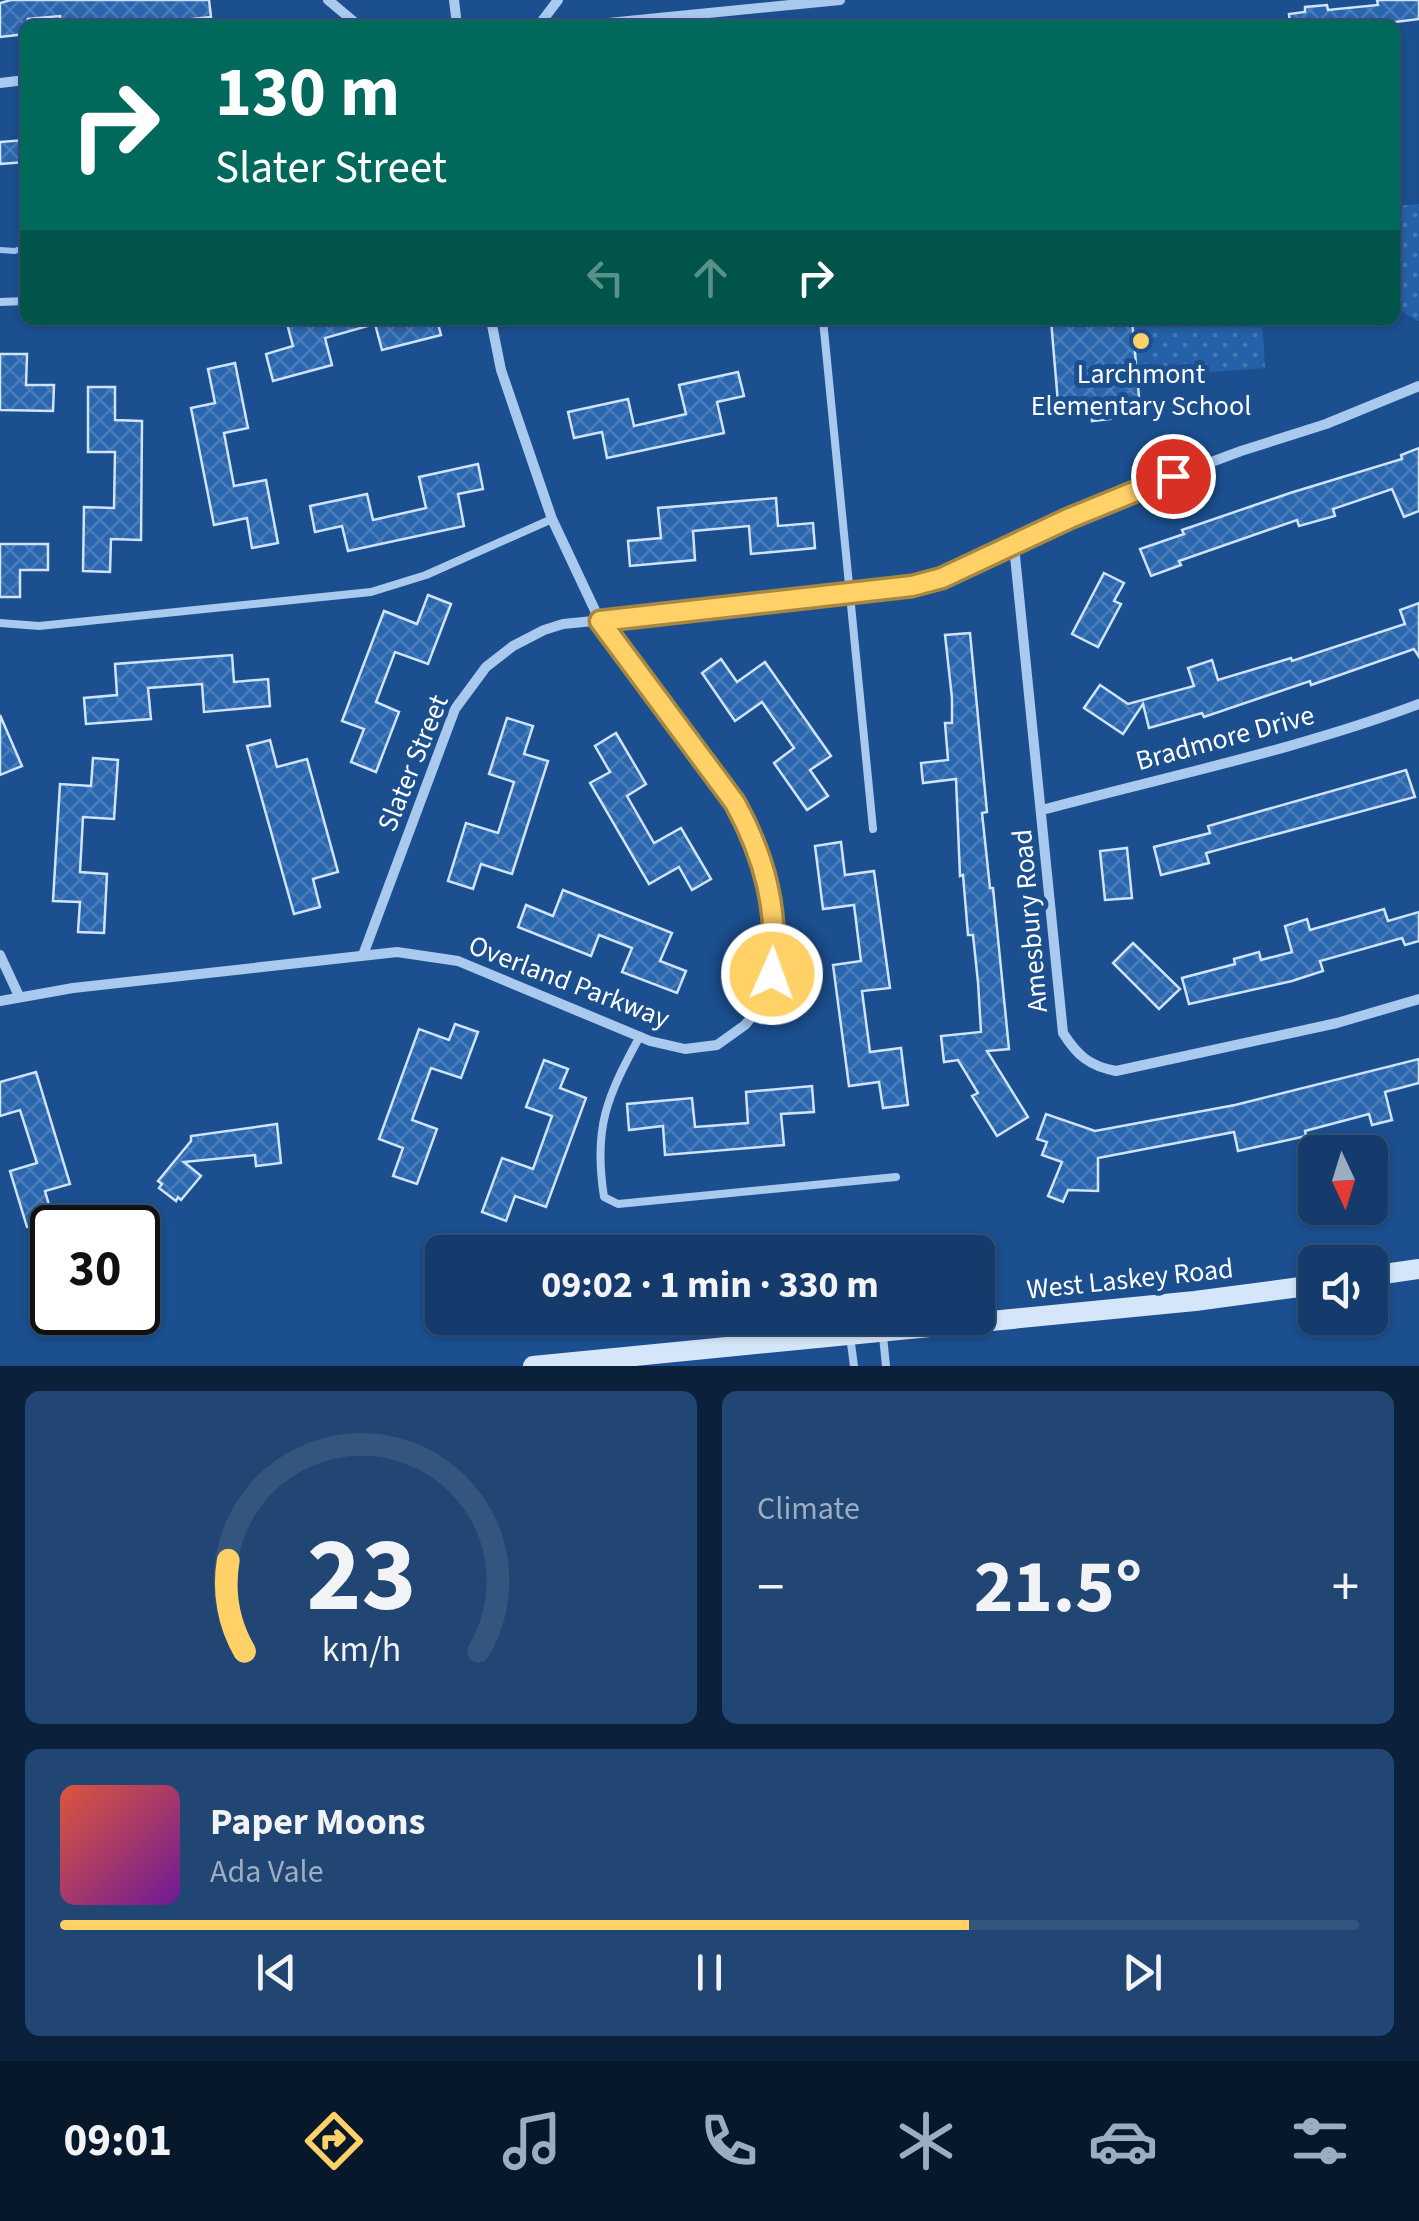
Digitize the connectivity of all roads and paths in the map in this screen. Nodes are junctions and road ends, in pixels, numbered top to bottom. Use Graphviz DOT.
graph roads {
  1 [pos="328,0"];
  2 [pos="558,0"];
  3 [pos="840,0"];
  4 [pos="352,20"];
  5 [pos="543,20"];
  6 [pos="638,20"];
  7 [pos="492,325"];
  8 [pos="823,325"];
  9 [pos="1419,386"];
  10 [pos="552,519"];
  11 [pos="1014,546"];
  12 [pos="848,596"];
  13 [pos="600,621"];
  14 [pos="0,623"];
  15 [pos="1419,704"];
  16 [pos="1042,810"];
  17 [pos="873,830"];
  18 [pos="0,955"];
  19 [pos="363,955"];
  20 [pos="19,996"];
  21 [pos="1419,998"];
  22 [pos="0,1001"];
  23 [pos="640,1036"];
  24 [pos="896,1177"];
  25 [pos="1419,1269"];
  26 [pos="1388,1273"];
  27 [pos="1298,1287"];
  28 [pos="995,1321"];
  29 [pos="858,1335"];
  30 [pos="882,1335"];
  31 [pos="850,1336"];
  32 [pos="562,1365"];
  33 [pos="533,1366"];
  34 [pos="854,1366"];
  35 [pos="886,1366"];
  1 -- 4 [label="street"];
  2 -- 5 [label="street"];
  3 -- 6 [label="street"];
  7 -- 10 [label="street, Overland Parkway"];
  8 -- 12 [label="lane"];
  9 -- 11 [label="street, Slater Street"];
  10 -- 13 [label="street, Overland Parkway"];
  10 -- 14 [label="lane"];
  11 -- 12 [label="street, Slater Street"];
  11 -- 16 [label="street, Amesbury Road"];
  12 -- 13 [label="street, Slater Street"];
  12 -- 17 [label="lane"];
  13 -- 19 [label="street, Slater Street"];
  13 -- 23 [label="street, Overland Parkway"];
  15 -- 16 [label="street, Bradmore Drive"];
  16 -- 21 [label="street, Amesbury Road"];
  18 -- 20 [label="street"];
  19 -- 20 [label="street"];
  19 -- 23 [label="street, Overland Parkway"];
  20 -- 22 [label="street"];
  23 -- 24 [label="lane"];
  25 -- 26 [label="main road"];
  27 -- 28 [label="main road, West Laskey Road"];
  29 -- 31 [label="main road, West Laskey Road"];
  30 -- 35 [label="lane"];
  31 -- 32 [label="main road, West Laskey Road"];
  31 -- 34 [label="lane"];
  32 -- 33 [label="main road, West Laskey Road"];
}
